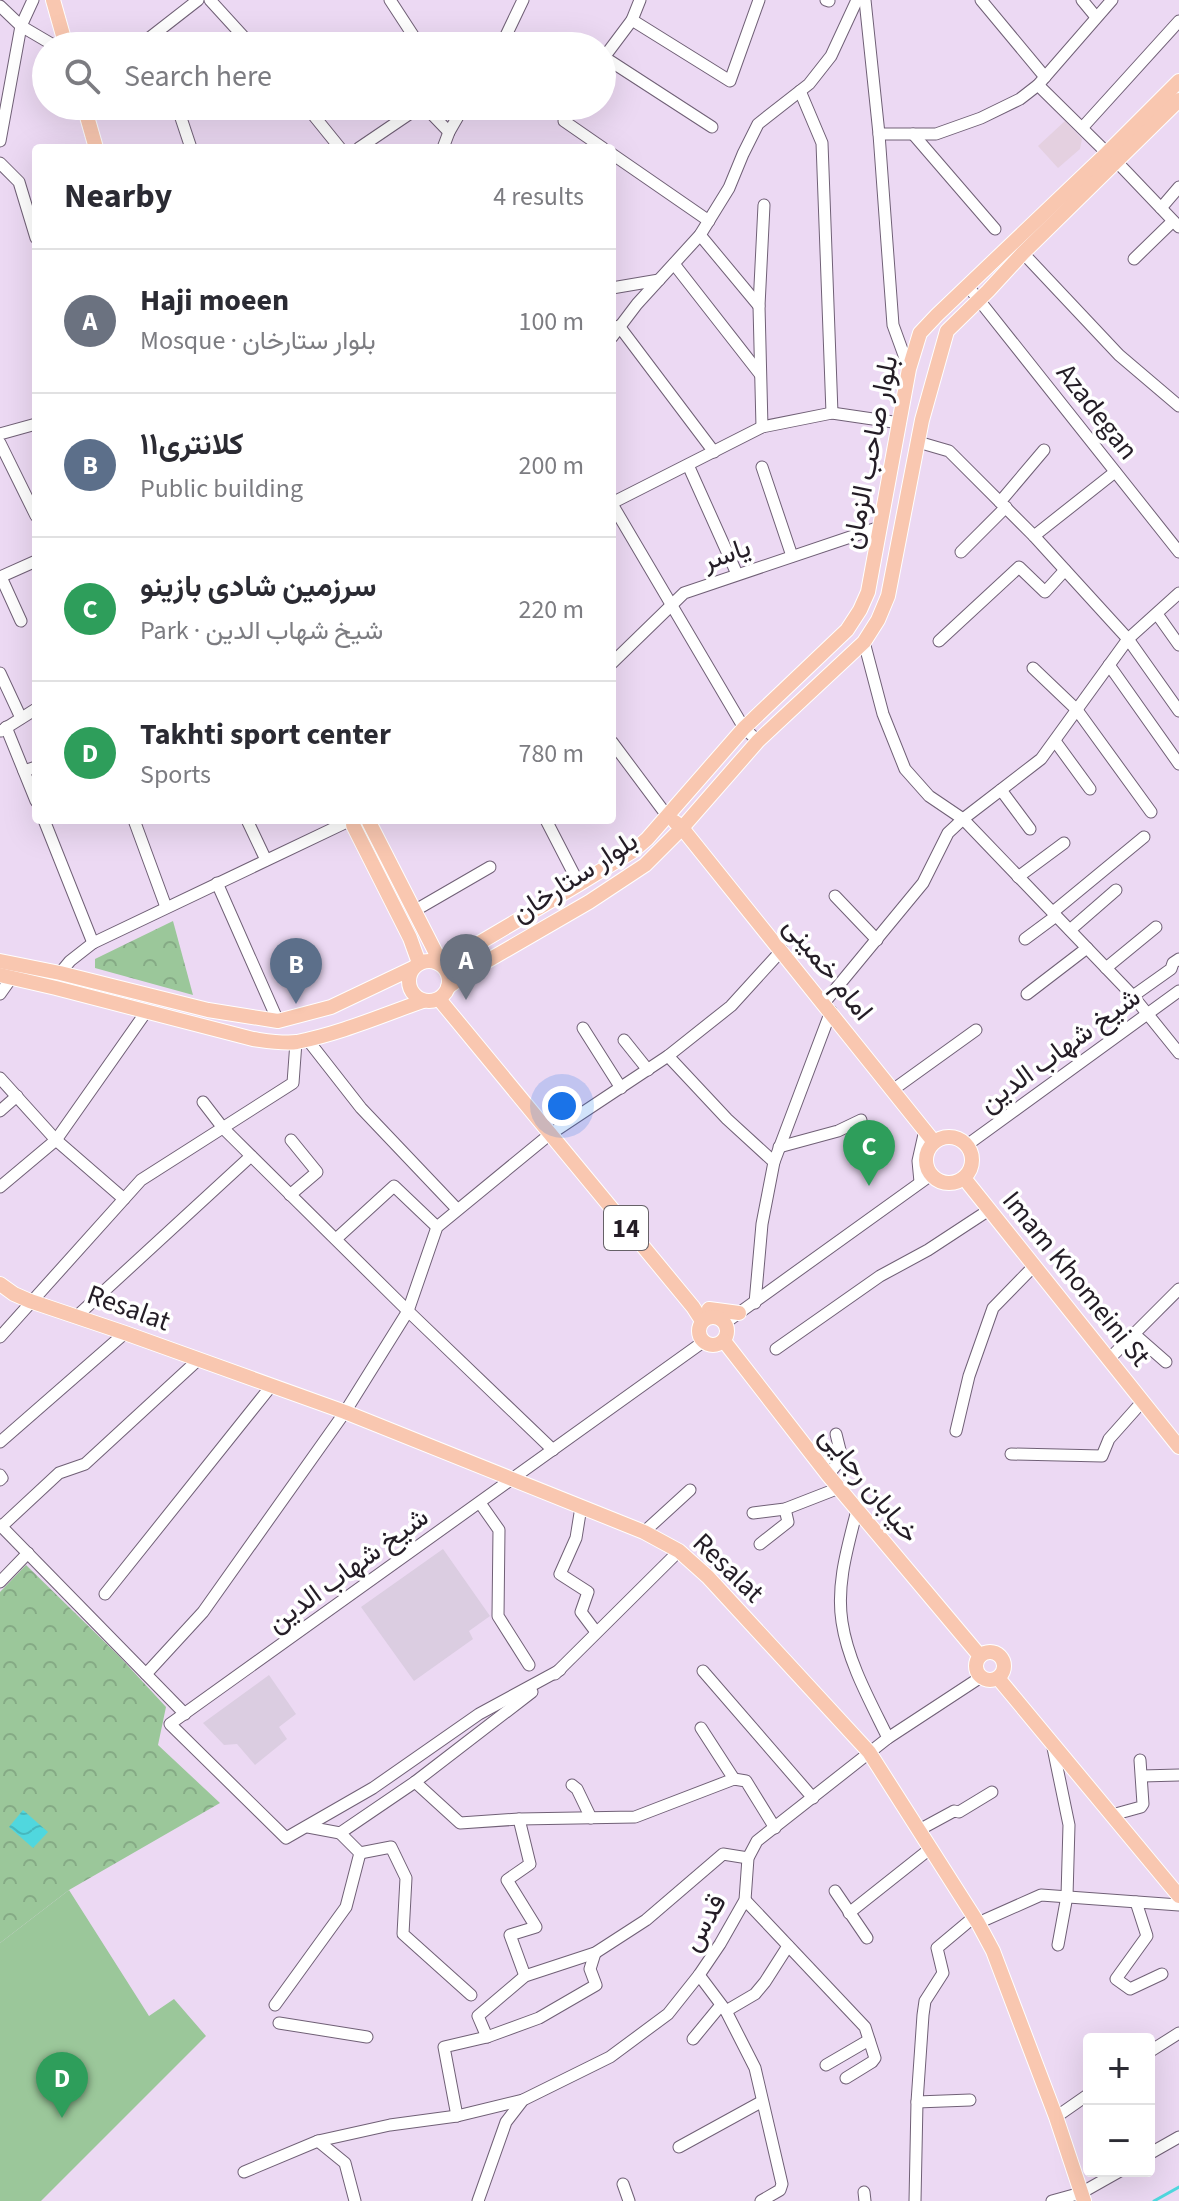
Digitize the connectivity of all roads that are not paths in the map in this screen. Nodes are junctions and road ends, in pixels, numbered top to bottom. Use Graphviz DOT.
graph roads {
  1 [pos="33,0"];
  2 [pos="53,0"];
  3 [pos="198,0"];
  4 [pos="210,0"];
  5 [pos="390,0"];
  6 [pos="523,0"];
  7 [pos="640,0"];
  8 [pos="759,0"];
  9 [pos="857,0"];
  10 [pos="865,0"];
  11 [pos="981,0"];
  12 [pos="1082,0"];
  13 [pos="1112,0"];
  14 [pos="0,6"];
  15 [pos="1096,17"];
  16 [pos="632,20"];
  17 [pos="1179,21"];
  18 [pos="21,26"];
  19 [pos="32,32"];
  20 [pos="62,32"];
  21 [pos="164,32"];
  22 [pos="239,32"];
  23 [pos="411,32"];
  24 [pos="508,32"];
  25 [pos="616,42"];
  26 [pos="616,67"];
  27 [pos="1041,81"];
  28 [pos="1179,81"];
  29 [pos="800,91"];
  30 [pos="1179,100"];
  31 [pos="88,120"];
  32 [pos="182,120"];
  33 [pos="317,120"];
  34 [pos="402,120"];
  35 [pos="437,120"];
  36 [pos="454,120"];
  37 [pos="565,120"];
  38 [pos="712,127"];
  39 [pos="1082,128"];
  40 [pos="449,132"];
  41 [pos="879,134"];
  42 [pos="913,134"];
  43 [pos="0,141"];
  44 [pos="95,144"];
  45 [pos="190,144"];
  46 [pos="337,144"];
  47 [pos="365,144"];
  48 [pos="444,144"];
  49 [pos="597,144"];
  50 [pos="616,157"];
  51 [pos="1111,157"];
  52 [pos="0,163"];
  53 [pos="1179,187"];
  54 [pos="764,205"];
  55 [pos="1161,208"];
  56 [pos="709,221"];
  57 [pos="1176,224"];
  58 [pos="32,225"];
  59 [pos="995,229"];
  60 [pos="700,235"];
  61 [pos="1023,253"];
  62 [pos="1134,259"];
  63 [pos="674,264"];
  64 [pos="660,280"];
  65 [pos="967,285"];
  66 [pos="616,287"];
  67 [pos="979,299"];
  68 [pos="759,306"];
  69 [pos="619,326"];
  70 [pos="616,331"];
  71 [pos="909,369"];
  72 [pos="761,374"];
  73 [pos="1179,406"];
  74 [pos="832,413"];
  75 [pos="900,423"];
  76 [pos="32,425"];
  77 [pos="762,427"];
  78 [pos="0,434"];
  79 [pos="918,442"];
  80 [pos="0,443"];
  81 [pos="1044,450"];
  82 [pos="714,452"];
  83 [pos="688,465"];
  84 [pos="762,467"];
  85 [pos="1115,472"];
  86 [pos="616,501"];
  87 [pos="1003,504"];
  88 [pos="32,508"];
  89 [pos="616,510"];
  90 [pos="880,527"];
  91 [pos="1034,536"];
  92 [pos="961,552"];
  93 [pos="1179,552"];
  94 [pos="792,556"];
  95 [pos="32,563"];
  96 [pos="1065,570"];
  97 [pos="737,574"];
  98 [pos="0,577"];
  99 [pos="1179,593"];
  100 [pos="671,607"];
  101 [pos="1157,614"];
  102 [pos="21,621"];
  103 [pos="1128,639"];
  104 [pos="939,641"];
  105 [pos="864,642"];
  106 [pos="1179,645"];
  107 [pos="616,659"];
  108 [pos="1109,665"];
  109 [pos="1033,668"];
  110 [pos="0,673"];
  111 [pos="1077,710"];
  112 [pos="32,711"];
  113 [pos="1179,711"];
  114 [pos="21,718"];
  115 [pos="744,728"];
  116 [pos="3,729"];
  117 [pos="758,741"];
  118 [pos="1055,741"];
  119 [pos="616,747"];
  120 [pos="1179,764"];
  121 [pos="30,769"];
  122 [pos="1090,789"];
  123 [pos="1001,790"];
  124 [pos="1151,812"];
  125 [pos="668,817"];
  126 [pos="963,819"];
  127 [pos="46,824"];
  128 [pos="135,824"];
  129 [pos="249,824"];
  130 [pos="346,824"];
  131 [pos="351,824"];
  132 [pos="371,824"];
  133 [pos="548,824"];
  134 [pos="682,828"];
  135 [pos="1030,829"];
  136 [pos="1144,837"];
  137 [pos="1064,843"];
  138 [pos="266,860"];
  139 [pos="490,867"];
  140 [pos="1018,877"];
  141 [pos="217,883"];
  142 [pos="579,884"];
  143 [pos="1116,890"];
  144 [pos="835,896"];
  145 [pos="166,907"];
  146 [pos="414,911"];
  147 [pos="1054,914"];
  148 [pos="1156,927"];
  149 [pos="1070,930"];
  150 [pos="1025,939"];
  151 [pos="877,940"];
  152 [pos="93,943"];
  153 [pos="1087,948"];
  154 [pos="782,950"];
  155 [pos="1179,959"];
  156 [pos="0,961"];
  157 [pos="442,965"];
  158 [pos="416,966"];
  159 [pos="1106,968"];
  160 [pos="60,973"];
  161 [pos="6,976"];
  162 [pos="1179,991"];
  163 [pos="444,993"];
  164 [pos="0,994"];
  165 [pos="1027,994"];
  166 [pos="1133,996"];
  167 [pos="423,1001"];
  168 [pos="827,1007"];
  169 [pos="146,1012"];
  170 [pos="1148,1013"];
  171 [pos="278,1021"];
  172 [pos="583,1028"];
  173 [pos="976,1030"];
  174 [pos="301,1040"];
  175 [pos="624,1040"];
  176 [pos="1179,1053"];
  177 [pos="668,1056"];
  178 [pos="648,1070"];
  179 [pos="0,1078"];
  180 [pos="621,1088"];
  181 [pos="894,1089"];
  182 [pos="17,1096"];
  183 [pos="203,1102"];
  184 [pos="0,1111"];
  185 [pos="861,1120"];
  186 [pos="223,1128"];
  187 [pos="549,1135"];
  188 [pos="930,1136"];
  189 [pos="56,1140"];
  190 [pos="291,1140"];
  191 [pos="967,1145"];
  192 [pos="779,1147"];
  193 [pos="251,1156"];
  194 [pos="774,1162"];
  195 [pos="926,1178"];
  196 [pos="964,1178"];
  197 [pos="0,1187"];
  198 [pos="290,1195"];
  199 [pos="124,1199"];
  200 [pos="457,1209"];
  201 [pos="989,1210"];
  202 [pos="437,1227"];
  203 [pos="336,1239"];
  204 [pos="1034,1266"];
  205 [pos="0,1284"];
  206 [pos="1179,1290"];
  207 [pos="30,1301"];
  208 [pos="755,1303"];
  209 [pos="693,1307"];
  210 [pos="408,1311"];
  211 [pos="739,1313"];
  212 [pos="77,1316"];
  213 [pos="702,1321"];
  214 [pos="725,1323"];
  215 [pos="125,1333"];
  216 [pos="1134,1334"];
  217 [pos="0,1337"];
  218 [pos="724,1341"];
  219 [pos="703,1342"];
  220 [pos="776,1349"];
  221 [pos="1109,1359"];
  222 [pos="198,1360"];
  223 [pos="1166,1362"];
  224 [pos="272,1385"];
  225 [pos="1142,1402"];
  226 [pos="345,1412"];
  227 [pos="956,1431"];
  228 [pos="836,1434"];
  229 [pos="0,1442"];
  230 [pos="1179,1447"];
  231 [pos="553,1450"];
  232 [pos="1011,1454"];
  233 [pos="828,1475"];
  234 [pos="513,1479"];
  235 [pos="839,1488"];
  236 [pos="690,1490"];
  237 [pos="480,1503"];
  238 [pos="581,1507"];
  239 [pos="785,1509"];
  240 [pos="857,1510"];
  241 [pos="753,1513"];
  242 [pos="1,1525"];
  243 [pos="644,1532"];
  244 [pos="760,1544"];
  245 [pos="679,1551"];
  246 [pos="28,1553"];
  247 [pos="0,1582"];
  248 [pos="105,1594"];
  249 [pos="596,1632"];
  250 [pos="980,1656"];
  251 [pos="529,1665"];
  252 [pos="560,1670"];
  253 [pos="703,1671"];
  254 [pos="146,1674"];
  255 [pos="981,1677"];
  256 [pos="998,1678"];
  257 [pos="185,1714"];
  258 [pos="701,1728"];
  259 [pos="888,1738"];
  260 [pos="1052,1742"];
  261 [pos="869,1752"];
  262 [pos="1140,1760"];
  263 [pos="1179,1775"];
  264 [pos="1142,1776"];
  265 [pos="734,1779"];
  266 [pos="415,1782"];
  267 [pos="572,1785"];
  268 [pos="992,1792"];
  269 [pos="813,1798"];
  270 [pos="1112,1815"];
  271 [pos="591,1818"];
  272 [pos="519,1819"];
  273 [pos="308,1827"];
  274 [pos="775,1828"];
  275 [pos="919,1830"];
  276 [pos="340,1833"];
  277 [pos="931,1848"];
  278 [pos="360,1853"];
  279 [pos="748,1858"];
  280 [pos="835,1891"];
  281 [pos="1067,1896"];
  282 [pos="1179,1896"];
  283 [pos="745,1900"];
  284 [pos="1136,1902"];
  285 [pos="1179,1905"];
  286 [pos="849,1913"];
  287 [pos="976,1920"];
  288 [pos="867,1938"];
  289 [pos="1058,1945"];
  290 [pos="788,1946"];
  291 [pos="595,1953"];
  292 [pos="1162,1974"];
  293 [pos="699,1975"];
  294 [pos="525,1976"];
  295 [pos="471,1995"];
  296 [pos="275,2005"];
  297 [pos="723,2008"];
  298 [pos="279,2023"];
  299 [pos="1179,2033"];
  300 [pos="367,2037"];
  301 [pos="487,2037"];
  302 [pos="693,2039"];
  303 [pos="869,2040"];
  304 [pos="1155,2048"];
  305 [pos="826,2065"];
  306 [pos="846,2078"];
  307 [pos="1083,2098"];
  308 [pos="523,2100"];
  309 [pos="970,2100"];
  310 [pos="761,2102"];
  311 [pos="917,2102"];
  312 [pos="457,2116"];
  313 [pos="1056,2117"];
  314 [pos="1179,2137"];
  315 [pos="318,2141"];
  316 [pos="679,2147"];
  317 [pos="1155,2151"];
  318 [pos="244,2172"];
  319 [pos="1111,2177"];
  320 [pos="623,2184"];
  321 [pos="1083,2197"];
  322 [pos="355,2201"];
  323 [pos="478,2201"];
  324 [pos="629,2201"];
  325 [pos="761,2201"];
  326 [pos="915,2201"];
  327 [pos="1052,2201"];
  1 -- 18 [label="street"];
  2 -- 20 [label="main road"];
  3 -- 21 [label="street"];
  4 -- 22 [label="street"];
  5 -- 23 [label="street"];
  6 -- 24 [label="street"];
  7 -- 16 [label="street"];
  8 -- 16 [label="street"];
  9 -- 29 [label="street"];
  10 -- 41 [label="street"];
  11 -- 27 [label="street"];
  12 -- 15 [label="street"];
  13 -- 15 [label="street"];
  14 -- 18 [label="street"];
  15 -- 27 [label="street"];
  16 -- 25 [label="street"];
  17 -- 39 [label="street"];
  18 -- 19 [label="street"];
  18 -- 43 [label="street"];
  26 -- 38 [label="street"];
  27 -- 39 [label="street"];
  27 -- 42 [label="street"];
  28 -- 51 [label="main road, بلوار صاحب الزمان"];
  29 -- 56 [label="street"];
  29 -- 74 [label="street"];
  30 -- 51 [label="main road, بلوار صاحب الزمان"];
  31 -- 44 [label="main road"];
  32 -- 45 [label="street"];
  33 -- 46 [label="street"];
  34 -- 47 [label="street"];
  35 -- 40 [label="street"];
  36 -- 40 [label="street"];
  37 -- 49 [label="street"];
  39 -- 51 [label="street"];
  40 -- 48 [label="street"];
  41 -- 42 [label="street"];
  41 -- 71 [label="street"];
  42 -- 59 [label="street"];
  50 -- 56 [label="street"];
  51 -- 55 [label="street"];
  51 -- 61 [label="main road, بلوار صاحب الزمان"];
  51 -- 65 [label="main road, بلوار صاحب الزمان"];
  52 -- 58 [label="street"];
  53 -- 55 [label="street"];
  54 -- 68 [label="street"];
  55 -- 57 [label="street"];
  56 -- 60 [label="street"];
  57 -- 62 [label="street"];
  60 -- 63 [label="street"];
  60 -- 68 [label="street"];
  61 -- 67 [label="main road, بلوار صاحب الزمان"];
  61 -- 73 [label="street"];
  63 -- 64 [label="street"];
  63 -- 72 [label="street"];
  64 -- 66 [label="street"];
  64 -- 69 [label="street"];
  65 -- 67 [label="street, Azadegan"];
  65 -- 71 [label="main road, بلوار صاحب الزمان"];
  67 -- 79 [label="main road, بلوار صاحب الزمان"];
  67 -- 85 [label="street, Azadegan"];
  68 -- 72 [label="street"];
  69 -- 70 [label="street"];
  69 -- 82 [label="street"];
  71 -- 75 [label="main road, بلوار صاحب الزمان"];
  72 -- 77 [label="street"];
  74 -- 75 [label="street"];
  74 -- 77 [label="street"];
  75 -- 90 [label="main road, بلوار صاحب الزمان"];
  76 -- 78 [label="street"];
  77 -- 82 [label="street"];
  79 -- 87 [label="street"];
  79 -- 105 [label="main road, بلوار صاحب الزمان"];
  80 -- 88 [label="street"];
  81 -- 87 [label="street"];
  82 -- 83 [label="street"];
  83 -- 86 [label="street"];
  83 -- 97 [label="street"];
  84 -- 94 [label="street"];
  85 -- 91 [label="street"];
  85 -- 93 [label="street, Azadegan"];
  87 -- 91 [label="street"];
  87 -- 92 [label="street"];
  89 -- 100 [label="street"];
  90 -- 94 [label="street, یاسر"];
  90 -- 115 [label="main road, بلوار صاحب الزمان"];
  91 -- 96 [label="street"];
  94 -- 97 [label="street, یاسر"];
  95 -- 98 [label="street"];
  96 -- 103 [label="street"];
  96 -- 104 [label="street"];
  97 -- 100 [label="street, یاسر"];
  98 -- 102 [label="street"];
  99 -- 101 [label="street"];
  100 -- 107 [label="street, یاسر"];
  100 -- 115 [label="street"];
  101 -- 103 [label="street"];
  101 -- 106 [label="street"];
  103 -- 108 [label="street"];
  103 -- 113 [label="street"];
  105 -- 117 [label="main road, بلوار صاحب الزمان"];
  105 -- 126 [label="street"];
  108 -- 111 [label="street"];
  108 -- 120 [label="street"];
  109 -- 111 [label="street"];
  110 -- 114 [label="street"];
  111 -- 118 [label="street"];
  111 -- 124 [label="street"];
  112 -- 114 [label="street"];
  114 -- 116 [label="street"];
  115 -- 117 [label="street"];
  115 -- 125 [label="main road, بلوار صاحب الزمان"];
  116 -- 121 [label="street"];
  117 -- 134 [label="main road, بلوار صاحب الزمان"];
  118 -- 122 [label="street"];
  118 -- 123 [label="street"];
  119 -- 125 [label="street"];
  123 -- 126 [label="street"];
  123 -- 135 [label="street"];
  125 -- 134 [label="main road, امام خمینی"];
  125 -- 142 [label="main road, بلوار ستارخان"];
  126 -- 140 [label="street"];
  126 -- 151 [label="street"];
  127 -- 152 [label="street"];
  128 -- 145 [label="street"];
  129 -- 138 [label="street"];
  130 -- 138 [label="street"];
  131 -- 158 [label="main road"];
  132 -- 146 [label="main road"];
  133 -- 142 [label="street"];
  134 -- 154 [label="main road, امام خمینی"];
  134 -- 163 [label="main road, بلوار ستارخان"];
  136 -- 147 [label="street"];
  137 -- 140 [label="street"];
  138 -- 141 [label="street"];
  139 -- 146 [label="street"];
  140 -- 147 [label="street"];
  141 -- 145 [label="street"];
  141 -- 171 [label="street"];
  142 -- 157 [label="main road, بلوار ستارخان"];
  143 -- 149 [label="street"];
  144 -- 151 [label="street"];
  145 -- 152 [label="street"];
  146 -- 157 [label="main road"];
  147 -- 149 [label="street"];
  147 -- 150 [label="street"];
  148 -- 159 [label="street"];
  149 -- 153 [label="street"];
  151 -- 168 [label="street"];
  152 -- 160 [label="street"];
  153 -- 159 [label="street"];
  153 -- 165 [label="street"];
  154 -- 168 [label="main road, امام خمینی"];
  154 -- 177 [label="street"];
  155 -- 166 [label="street"];
  156 -- 160 [label="main road"];
  157 -- 158 [label="main road"];
  157 -- 163 [label="main road"];
  158 -- 167 [label="main road"];
  158 -- 171 [label="main road"];
  159 -- 166 [label="street"];
  160 -- 171 [label="main road"];
  161 -- 164 [label="street"];
  161 -- 169 [label="main road"];
  162 -- 170 [label="street, شیخ شهاب الدین"];
  163 -- 167 [label="main road"];
  163 -- 187 [label="main road"];
  166 -- 170 [label="street"];
  167 -- 174 [label="main road"];
  168 -- 181 [label="main road, امام خمینی"];
  168 -- 192 [label="street"];
  169 -- 174 [label="main road"];
  169 -- 189 [label="street"];
  170 -- 176 [label="street"];
  170 -- 191 [label="street, شیخ شهاب الدین"];
  172 -- 180 [label="street"];
  173 -- 181 [label="street"];
  174 -- 186 [label="street"];
  174 -- 200 [label="street"];
  175 -- 178 [label="street"];
  177 -- 178 [label="street"];
  177 -- 194 [label="street"];
  178 -- 180 [label="street"];
  179 -- 182 [label="street"];
  180 -- 187 [label="street"];
  181 -- 188 [label="main road, امام خمینی"];
  182 -- 184 [label="street"];
  182 -- 189 [label="street"];
  183 -- 186 [label="street"];
  185 -- 192 [label="street"];
  186 -- 193 [label="street"];
  186 -- 199 [label="street"];
  187 -- 200 [label="street"];
  187 -- 209 [label="main road, 14"];
  188 -- 191 [label="main road"];
  188 -- 195 [label="main road"];
  189 -- 197 [label="street"];
  189 -- 199 [label="street"];
  190 -- 198 [label="street"];
  191 -- 196 [label="main road"];
  192 -- 194 [label="street"];
  193 -- 198 [label="street"];
  193 -- 212 [label="street"];
  194 -- 208 [label="street"];
  195 -- 196 [label="main road"];
  195 -- 208 [label="street"];
  196 -- 201 [label="main road, Imam Khomeini St"];
  198 -- 203 [label="street"];
  199 -- 207 [label="street"];
  200 -- 202 [label="street"];
  201 -- 204 [label="main road, Imam Khomeini St"];
  201 -- 220 [label="street"];
  202 -- 203 [label="street"];
  202 -- 210 [label="street"];
  203 -- 210 [label="street"];
  204 -- 221 [label="main road, Imam Khomeini St"];
  204 -- 227 [label="street"];
  205 -- 207 [label="main road, Resalat"];
  206 -- 216 [label="street"];
  207 -- 212 [label="main road, Resalat"];
  207 -- 217 [label="street"];
  208 -- 211 [label="street"];
  209 -- 211 [label="main road"];
  209 -- 213 [label="main road, 14"];
  210 -- 226 [label="street"];
  210 -- 231 [label="street"];
  211 -- 214 [label="street"];
  212 -- 215 [label="main road, Resalat"];
  213 -- 214 [label="main road"];
  213 -- 219 [label="main road"];
  214 -- 218 [label="main road"];
  215 -- 222 [label="main road, Resalat"];
  215 -- 229 [label="street"];
  216 -- 221 [label="street"];
  216 -- 223 [label="street"];
  218 -- 219 [label="main road"];
  218 -- 233 [label="main road, خیابان رجایی"];
  219 -- 231 [label="street, شیخ شهاب الدین"];
  221 -- 225 [label="main road, Imam Khomeini St"];
  222 -- 224 [label="main road, Resalat"];
  222 -- 242 [label="street"];
  224 -- 226 [label="main road, Resalat"];
  224 -- 248 [label="street"];
  225 -- 230 [label="main road, Imam Khomeini St"];
  225 -- 232 [label="street"];
  226 -- 234 [label="main road, Resalat"];
  226 -- 254 [label="street"];
  228 -- 233 [label="street"];
  231 -- 234 [label="street, شیخ شهاب الدین"];
  233 -- 235 [label="main road, خیابان رجایی"];
  234 -- 237 [label="street, شیخ شهاب الدین"];
  234 -- 238 [label="main road, Resalat"];
  235 -- 239 [label="street"];
  235 -- 240 [label="main road, خیابان رجایی"];
  236 -- 243 [label="street"];
  237 -- 251 [label="street"];
  237 -- 257 [label="street, شیخ شهاب الدین"];
  238 -- 243 [label="main road, Resalat"];
  238 -- 249 [label="street"];
  239 -- 241 [label="street"];
  239 -- 244 [label="street"];
  240 -- 250 [label="main road, خیابان رجایی"];
  240 -- 259 [label="street"];
  242 -- 246 [label="street"];
  243 -- 245 [label="main road, Resalat"];
  245 -- 249 [label="street"];
  245 -- 261 [label="main road, Resalat"];
  246 -- 247 [label="street"];
  246 -- 254 [label="street"];
  249 -- 252 [label="street"];
  250 -- 255 [label="main road"];
  250 -- 256 [label="main road"];
  252 -- 266 [label="street"];
  252 -- 273 [label="street"];
  253 -- 269 [label="street"];
  254 -- 257 [label="street"];
  255 -- 256 [label="main road"];
  255 -- 259 [label="street"];
  256 -- 260 [label="main road"];
  257 -- 273 [label="street"];
  258 -- 265 [label="street"];
  259 -- 261 [label="street"];
  260 -- 270 [label="main road"];
  260 -- 281 [label="street"];
  261 -- 269 [label="street"];
  261 -- 275 [label="main road, Resalat"];
  262 -- 264 [label="street"];
  263 -- 264 [label="street"];
  264 -- 270 [label="street"];
  265 -- 271 [label="street"];
  265 -- 274 [label="street"];
  266 -- 272 [label="street"];
  266 -- 276 [label="street"];
  267 -- 271 [label="street"];
  268 -- 275 [label="street"];
  269 -- 274 [label="street"];
  270 -- 282 [label="main road"];
  271 -- 272 [label="street"];
  272 -- 294 [label="street"];
  273 -- 276 [label="street"];
  274 -- 279 [label="street"];
  275 -- 277 [label="main road, Resalat"];
  276 -- 278 [label="street"];
  277 -- 286 [label="street"];
  277 -- 287 [label="main road, Resalat"];
  278 -- 295 [label="street"];
  278 -- 296 [label="street"];
  279 -- 283 [label="street, قدس"];
  279 -- 291 [label="street"];
  280 -- 286 [label="street"];
  281 -- 284 [label="street"];
  281 -- 287 [label="street"];
  281 -- 289 [label="street"];
  283 -- 290 [label="street"];
  283 -- 293 [label="street, قدس"];
  284 -- 285 [label="street"];
  284 -- 292 [label="street"];
  286 -- 288 [label="street"];
  287 -- 311 [label="street"];
  287 -- 313 [label="main road, Resalat"];
  290 -- 297 [label="street"];
  290 -- 303 [label="street"];
  291 -- 294 [label="street"];
  291 -- 301 [label="street"];
  293 -- 297 [label="street"];
  293 -- 308 [label="street, قدس"];
  294 -- 301 [label="street"];
  297 -- 302 [label="street"];
  297 -- 310 [label="street"];
  298 -- 300 [label="street"];
  299 -- 304 [label="street"];
  301 -- 312 [label="street"];
  303 -- 305 [label="street"];
  303 -- 306 [label="street"];
  307 -- 313 [label="street"];
  308 -- 312 [label="street, قدس"];
  308 -- 323 [label="street"];
  309 -- 311 [label="street"];
  310 -- 316 [label="street"];
  310 -- 325 [label="street"];
  311 -- 326 [label="street"];
  312 -- 315 [label="street, قدس"];
  313 -- 321 [label="main road, Resalat"];
  314 -- 317 [label="street"];
  315 -- 318 [label="street, قدس"];
  315 -- 322 [label="street"];
  319 -- 321 [label="street"];
  320 -- 324 [label="street"];
  321 -- 327 [label="street"];
}
